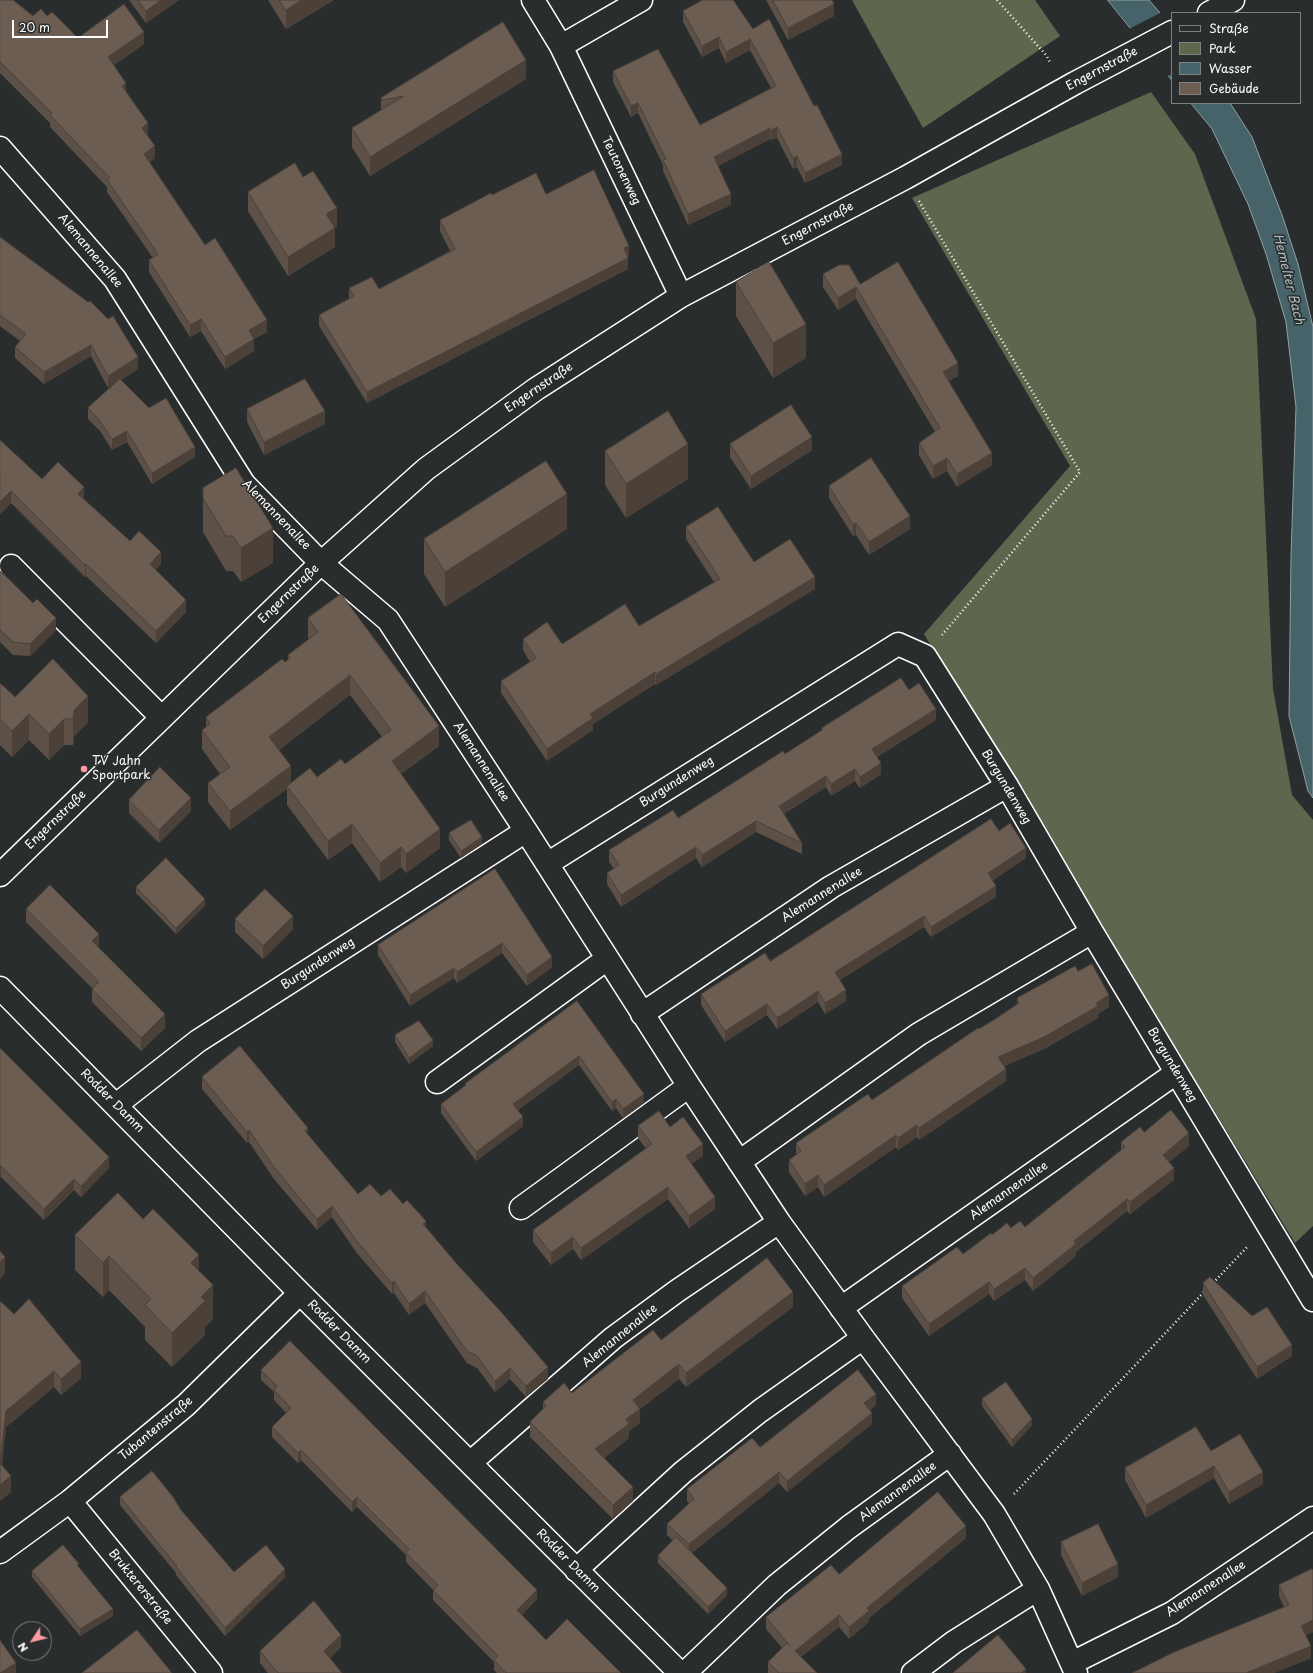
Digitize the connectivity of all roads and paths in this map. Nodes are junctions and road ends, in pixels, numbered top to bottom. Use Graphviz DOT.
graph roads {
  1 [pos="533,0"];
  2 [pos="641,0"];
  3 [pos="997,0"];
  4 [pos="1233,0"];
  5 [pos="1211,12"];
  6 [pos="1171,33"];
  7 [pos="561,46"];
  8 [pos="1071,86"];
  9 [pos="0,148"];
  10 [pos="905,178"];
  11 [pos="681,296"];
  12 [pos="321,563"];
  13 [pos="11,566"];
  14 [pos="925,656"];
  15 [pos="161,718"];
  16 [pos="1007,786"];
  17 [pos="526,831"];
  18 [pos="547,864"];
  19 [pos="0,875"];
  20 [pos="1092,932"];
  21 [pos="607,959"];
  22 [pos="0,988"];
  23 [pos="642,1014"];
  24 [pos="1176,1073"];
  25 [pos="437,1082"];
  26 [pos="689,1086"];
  27 [pos="116,1105"];
  28 [pos="739,1162"];
  29 [pos="521,1208"];
  30 [pos="779,1222"];
  31 [pos="1268,1225"];
  32 [pos="300,1293"];
  33 [pos="1313,1300"];
  34 [pos="841,1308"];
  35 [pos="863,1338"];
  36 [pos="950,1454"];
  37 [pos="470,1463"];
  38 [pos="70,1501"];
  39 [pos="994,1514"];
  40 [pos="1313,1518"];
  41 [pos="0,1552"];
  42 [pos="576,1570"];
  43 [pos="1038,1589"];
  44 [pos="1074,1668"];
  45 [pos="211,1673"];
  46 [pos="680,1673"];
  47 [pos="686,1673"];
  48 [pos="913,1673"];
  1 -- 7 [label="street, Teutonenweg"];
  2 -- 7 [label="street"];
  3 -- 8 [label="path"];
  4 -- 5 [label="street"];
  6 -- 8 [label="street, Engernstraße"];
  7 -- 11 [label="street, Teutonenweg"];
  8 -- 10 [label="street, Engernstraße"];
  9 -- 12 [label="street, Alemannenallee"];
  10 -- 11 [label="street, Engernstraße"];
  10 -- 14 [label="path"];
  11 -- 12 [label="street, Engernstraße"];
  12 -- 15 [label="street, Engernstraße"];
  12 -- 17 [label="street, Alemannenallee"];
  13 -- 15 [label="street"];
  14 -- 16 [label="street, Burgundenweg"];
  14 -- 18 [label="street, Burgundenweg"];
  15 -- 19 [label="street, Engernstraße"];
  16 -- 20 [label="street, Burgundenweg"];
  16 -- 23 [label="street, Alemannenallee"];
  17 -- 18 [label="street, Alemannenallee"];
  17 -- 27 [label="street, Burgundenweg"];
  18 -- 21 [label="street, Alemannenallee"];
  20 -- 24 [label="street, Burgundenweg"];
  20 -- 28 [label="street"];
  21 -- 23 [label="street, Alemannenallee"];
  21 -- 25 [label="street"];
  22 -- 27 [label="street, Rodder Damm"];
  23 -- 26 [label="street, Alemannenallee"];
  24 -- 31 [label="street, Burgundenweg"];
  24 -- 34 [label="street, Alemannenallee"];
  26 -- 28 [label="street, Alemannenallee"];
  26 -- 29 [label="street"];
  27 -- 32 [label="street, Rodder Damm"];
  28 -- 30 [label="street, Alemannenallee"];
  30 -- 34 [label="street, Alemannenallee"];
  30 -- 37 [label="street, Alemannenallee"];
  31 -- 33 [label="street, Burgundenweg"];
  31 -- 39 [label="path"];
  32 -- 37 [label="street, Rodder Damm"];
  32 -- 38 [label="street, Tubantenstraße"];
  34 -- 35 [label="street, Alemannenallee"];
  35 -- 36 [label="street, Alemannenallee"];
  35 -- 42 [label="street"];
  36 -- 39 [label="street, Alemannenallee"];
  36 -- 47 [label="street, Alemannenallee"];
  37 -- 42 [label="street, Rodder Damm"];
  38 -- 41 [label="street, Tubantenstraße"];
  38 -- 45 [label="street, Bruktererstraße"];
  39 -- 43 [label="street, Alemannenallee"];
  40 -- 44 [label="street, Alemannenallee"];
  42 -- 46 [label="street, Rodder Damm"];
  43 -- 44 [label="street, Alemannenallee"];
  43 -- 48 [label="street"];
}
